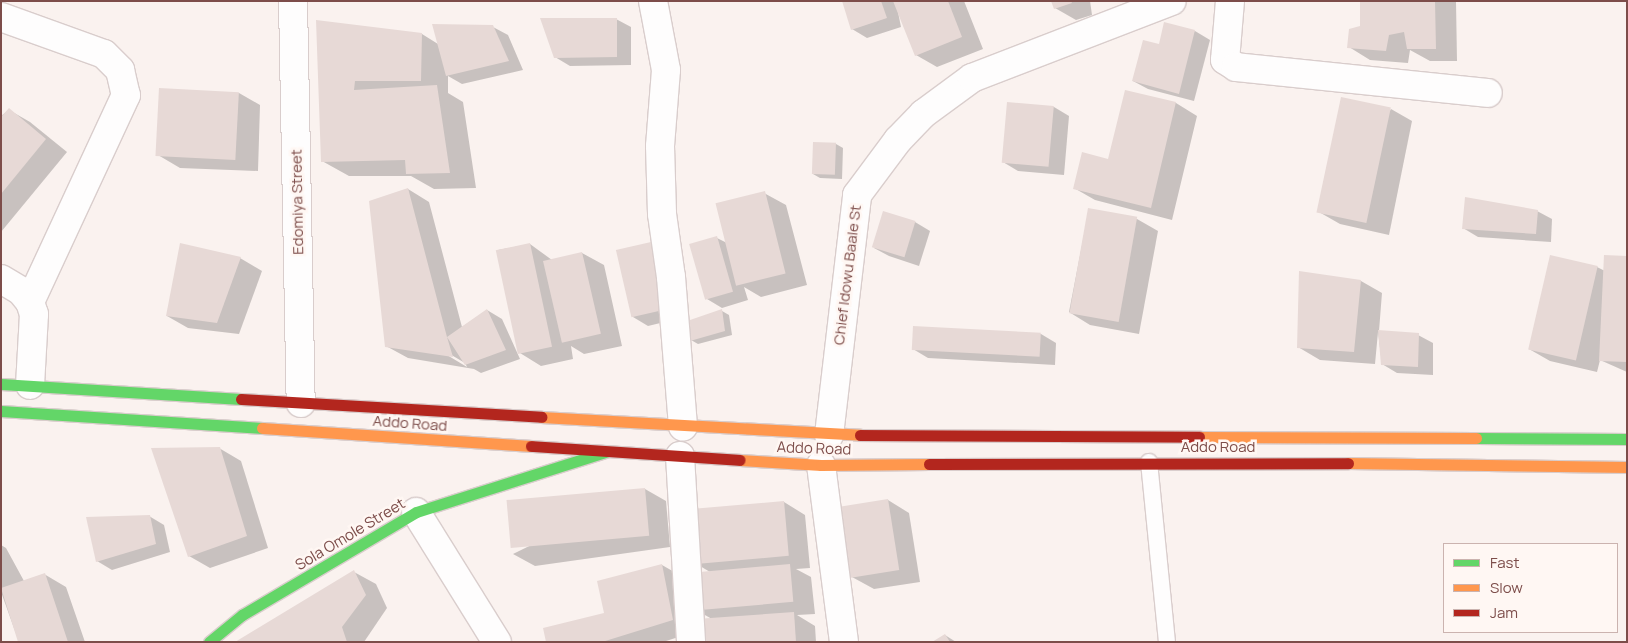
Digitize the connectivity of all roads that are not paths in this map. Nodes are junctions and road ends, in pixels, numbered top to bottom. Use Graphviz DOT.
graph roads {
  1 [pos="293,1"];
  2 [pos="653,1"];
  3 [pos="1172,1"];
  4 [pos="1230,1"];
  5 [pos="1,17"];
  6 [pos="1488,93"];
  7 [pos="1,279"];
  8 [pos="30,302"];
  9 [pos="1,384"];
  10 [pos="30,385"];
  11 [pos="301,403"];
  12 [pos="1,411"];
  13 [pos="683,427"];
  14 [pos="828,435"];
  15 [pos="1627,439"];
  16 [pos="605,452"];
  17 [pos="680,456"];
  18 [pos="1148,462"];
  19 [pos="821,465"];
  20 [pos="1627,467"];
  21 [pos="416,512"];
  22 [pos="209,642"];
  23 [pos="497,642"];
  24 [pos="691,642"];
  25 [pos="844,642"];
  26 [pos="1166,642"];
  1 -- 11 [label="street, Edomiya Street"];
  2 -- 13 [label="street"];
  3 -- 14 [label="street, Chief Idowu Baale St"];
  4 -- 6 [label="street"];
  5 -- 8 [label="street"];
  7 -- 8 [label="street"];
  8 -- 10 [label="street"];
  9 -- 10 [label="main road, Addo Road"];
  10 -- 11 [label="main road, Addo Road"];
  11 -- 13 [label="main road, Addo Road"];
  12 -- 16 [label="main road, Addo Road"];
  13 -- 14 [label="main road, Addo Road"];
  14 -- 15 [label="main road, Addo Road"];
  16 -- 17 [label="main road, Addo Road"];
  16 -- 21 [label="main road, Sola Omole Street"];
  17 -- 19 [label="main road, Addo Road"];
  17 -- 24 [label="street"];
  18 -- 19 [label="main road, Addo Road"];
  18 -- 20 [label="main road, Addo Road"];
  18 -- 26 [label="lane"];
  19 -- 25 [label="street"];
  21 -- 22 [label="main road, Sola Omole Street"];
  21 -- 23 [label="street"];
}
